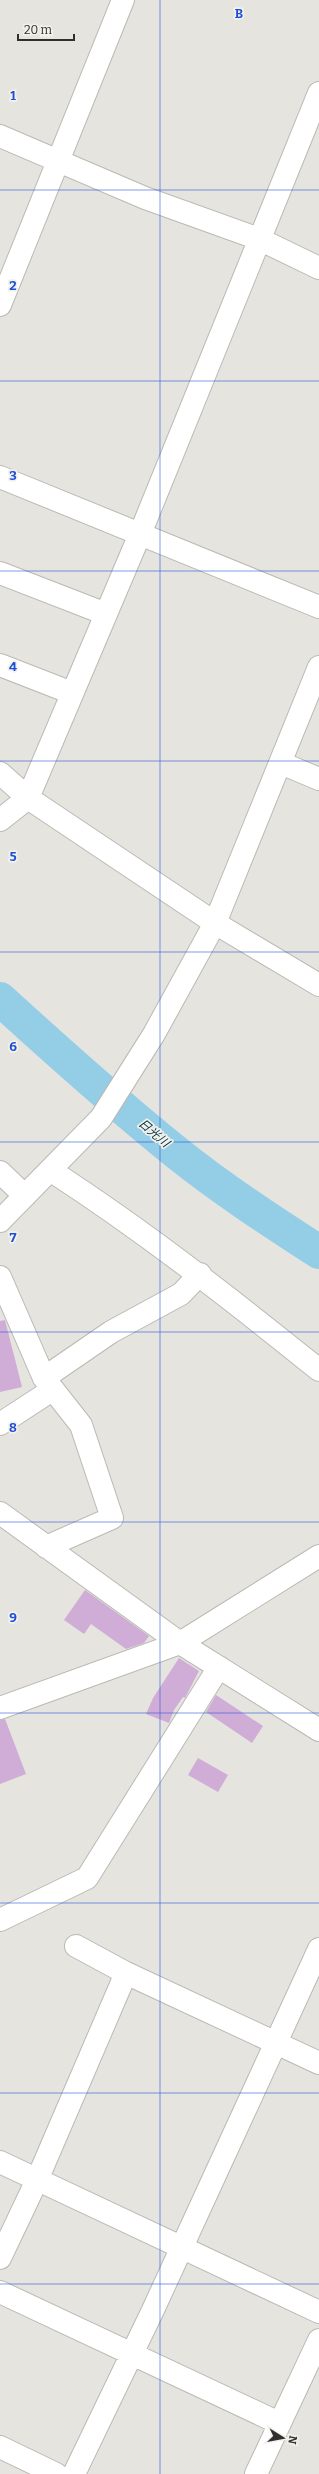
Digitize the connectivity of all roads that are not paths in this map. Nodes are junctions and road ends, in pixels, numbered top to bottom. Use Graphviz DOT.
graph roads {
  1 [pos="123,0"];
  2 [pos="319,93"];
  3 [pos="0,136"];
  4 [pos="57,160"];
  5 [pos="259,240"];
  6 [pos="319,268"];
  7 [pos="0,305"];
  8 [pos="0,476"];
  9 [pos="140,534"];
  10 [pos="0,573"];
  11 [pos="319,607"];
  12 [pos="106,614"];
  13 [pos="0,665"];
  14 [pos="319,667"];
  15 [pos="72,693"];
  16 [pos="281,763"];
  17 [pos="0,773"];
  18 [pos="319,779"];
  19 [pos="28,798"];
  20 [pos="0,820"];
  21 [pos="215,923"];
  22 [pos="319,985"];
  23 [pos="50,1170"];
  24 [pos="0,1172"];
  25 [pos="25,1196"];
  26 [pos="0,1221"];
  27 [pos="200,1274"];
  28 [pos="0,1277"];
  29 [pos="319,1370"];
  30 [pos="48,1384"];
  31 [pos="0,1424"];
  32 [pos="0,1513"];
  33 [pos="46,1547"];
  34 [pos="319,1556"];
  35 [pos="180,1643"];
  36 [pos="219,1667"];
  37 [pos="0,1708"];
  38 [pos="319,1730"];
  39 [pos="0,1920"];
  40 [pos="76,1946"];
  41 [pos="319,1950"];
  42 [pos="126,1973"];
  43 [pos="275,2044"];
  44 [pos="319,2063"];
  45 [pos="0,2162"];
  46 [pos="37,2180"];
  47 [pos="182,2247"];
  48 [pos="0,2258"];
  49 [pos="0,2292"];
  50 [pos="319,2312"];
  51 [pos="319,2340"];
  52 [pos="132,2355"];
  53 [pos="279,2423"];
  54 [pos="0,2447"];
  55 [pos="56,2474"];
  56 [pos="74,2474"];
  57 [pos="256,2474"];
  1 -- 4 [label="street"];
  2 -- 5 [label="street"];
  3 -- 4 [label="street"];
  4 -- 5 [label="street"];
  4 -- 7 [label="street"];
  5 -- 6 [label="street"];
  5 -- 9 [label="street"];
  8 -- 9 [label="street"];
  9 -- 11 [label="street"];
  9 -- 12 [label="street"];
  10 -- 12 [label="street"];
  12 -- 15 [label="street"];
  13 -- 15 [label="street"];
  14 -- 16 [label="street"];
  15 -- 19 [label="street"];
  16 -- 18 [label="street"];
  16 -- 21 [label="street"];
  17 -- 19 [label="street"];
  19 -- 20 [label="street"];
  19 -- 21 [label="street"];
  21 -- 22 [label="street"];
  21 -- 23 [label="street"];
  23 -- 25 [label="street"];
  23 -- 27 [label="street"];
  24 -- 25 [label="street"];
  25 -- 26 [label="street"];
  27 -- 29 [label="street"];
  27 -- 30 [label="street"];
  28 -- 30 [label="street"];
  30 -- 31 [label="street"];
  30 -- 33 [label="street"];
  32 -- 33 [label="street"];
  33 -- 35 [label="street"];
  34 -- 35 [label="street"];
  35 -- 36 [label="street"];
  35 -- 37 [label="street"];
  36 -- 38 [label="street"];
  36 -- 39 [label="street"];
  40 -- 42 [label="street"];
  41 -- 43 [label="street"];
  42 -- 43 [label="street"];
  42 -- 46 [label="street"];
  43 -- 44 [label="street"];
  43 -- 47 [label="street"];
  45 -- 46 [label="street"];
  46 -- 47 [label="street"];
  46 -- 48 [label="street"];
  47 -- 50 [label="street"];
  47 -- 52 [label="street"];
  49 -- 52 [label="street"];
  51 -- 53 [label="street"];
  52 -- 53 [label="street"];
  52 -- 56 [label="street"];
  53 -- 57 [label="street"];
  54 -- 55 [label="street"];
}
